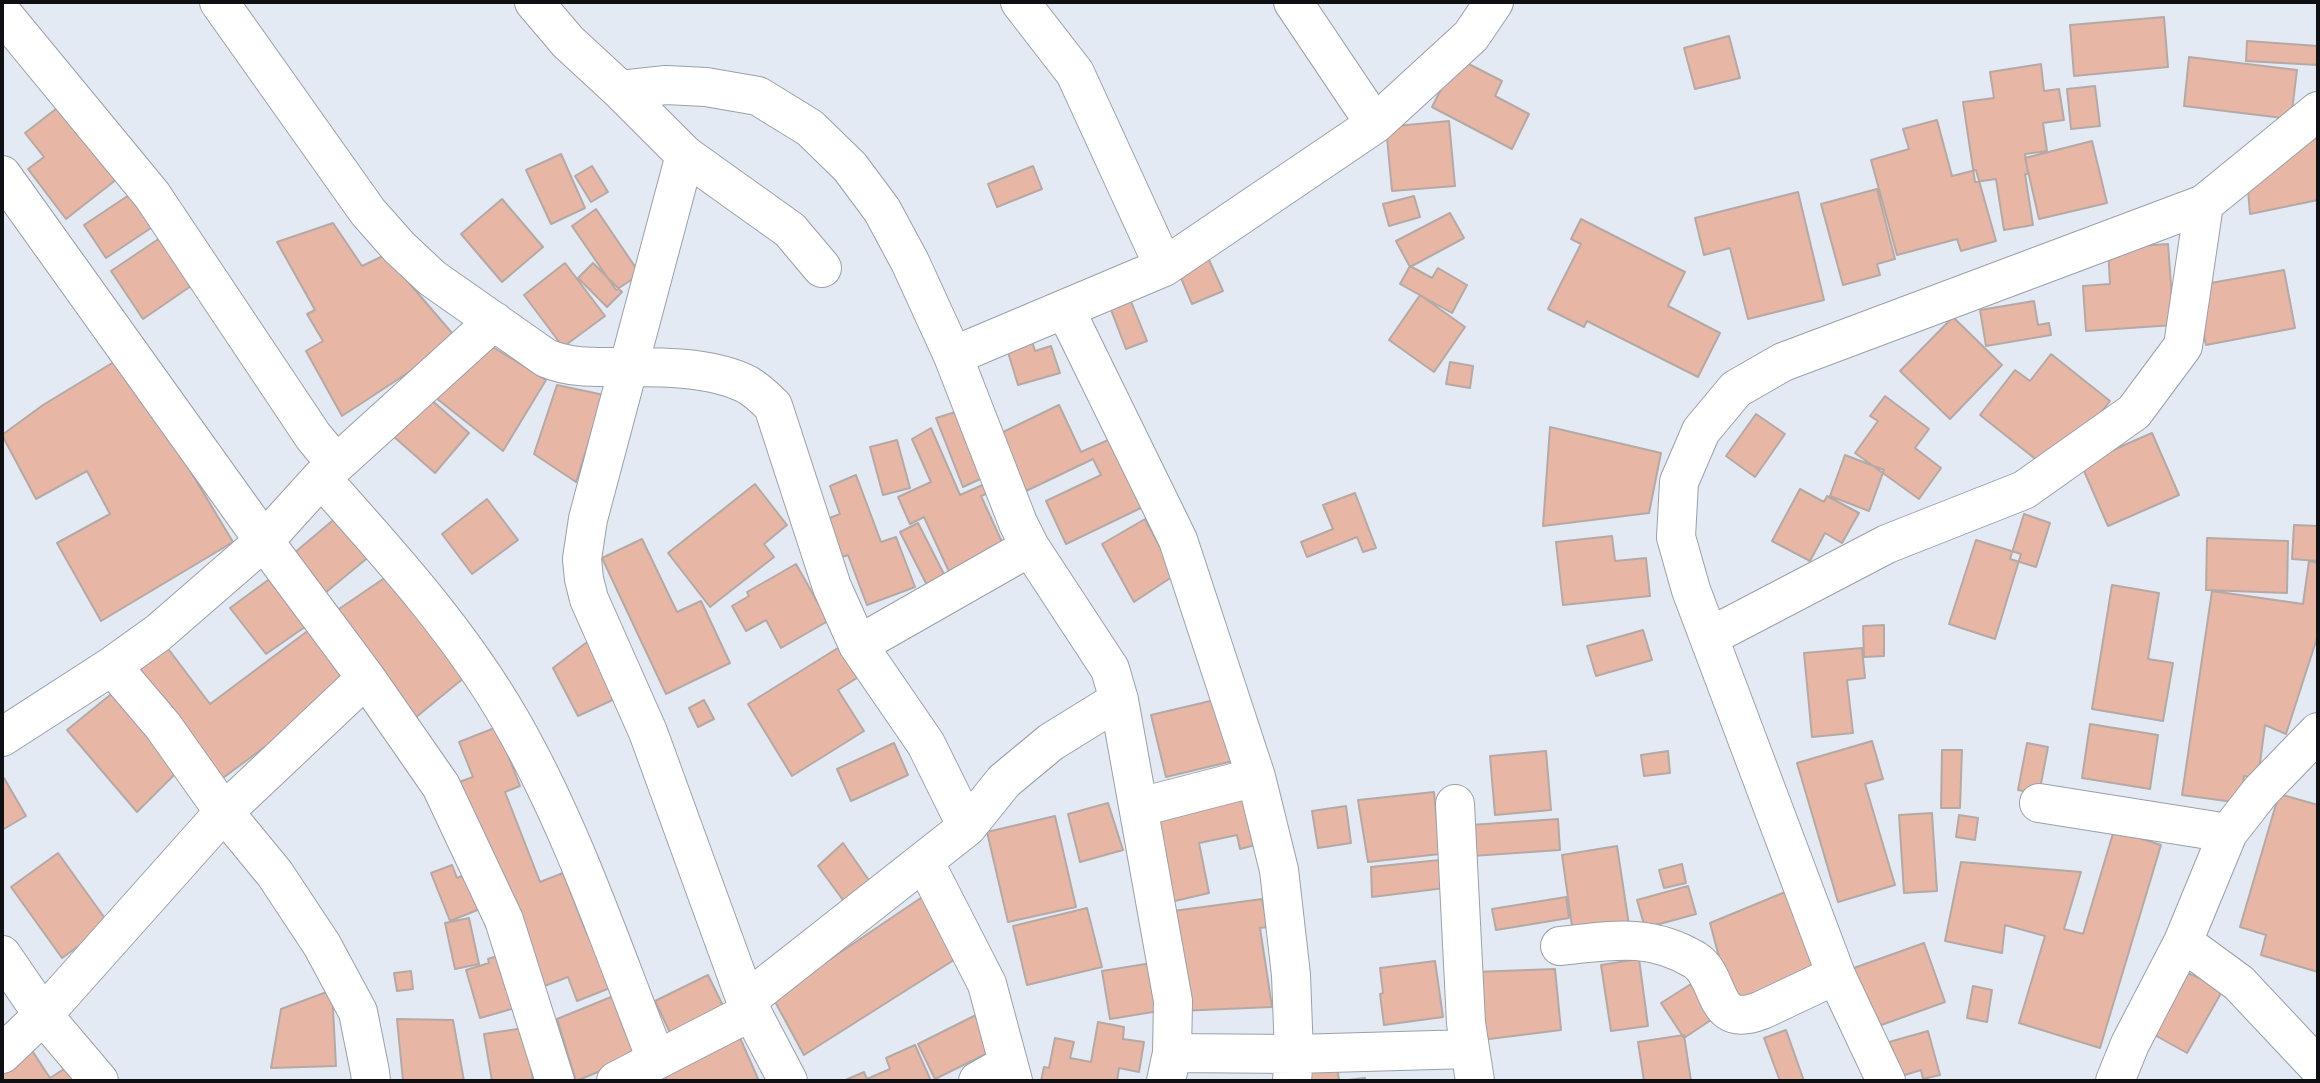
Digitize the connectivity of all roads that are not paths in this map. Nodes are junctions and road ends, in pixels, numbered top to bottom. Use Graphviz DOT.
graph roads {
  1 [pos="219,2"];
  2 [pos="534,2"];
  3 [pos="1020,2"];
  4 [pos="1293,2"];
  5 [pos="1494,2"];
  6 [pos="2,13"];
  7 [pos="620,90"];
  8 [pos="2318,111"];
  9 [pos="1375,124"];
  10 [pos="685,155"];
  11 [pos="2,175"];
  12 [pos="2204,204"];
  13 [pos="1164,267"];
  14 [pos="822,268"];
  15 [pos="1065,309"];
  16 [pos="494,321"];
  17 [pos="953,356"];
  18 [pos="627,367"];
  19 [pos="328,471"];
  20 [pos="264,541"];
  21 [pos="1030,547"];
  22 [pos="1709,637"];
  23 [pos="858,645"];
  24 [pos="112,666"];
  25 [pos="366,678"];
  26 [pos="1119,700"];
  27 [pos="2318,732"];
  28 [pos="2,737"];
  29 [pos="1256,777"];
  30 [pos="2039,803"];
  31 [pos="1455,804"];
  32 [pos="1140,807"];
  33 [pos="224,812"];
  34 [pos="967,827"];
  35 [pos="2228,833"];
  36 [pos="924,861"];
  37 [pos="2183,942"];
  38 [pos="1560,946"];
  39 [pos="2,955"];
  40 [pos="1836,975"];
  41 [pos="749,1006"];
  42 [pos="43,1015"];
  43 [pos="2,1054"];
  44 [pos="656,1059"];
  45 [pos="1472,1065"];
  46 [pos="1169,1067"];
  47 [pos="1293,1067"];
  48 [pos="2318,1067"];
  49 [pos="1000,1076"];
  50 [pos="99,1081"];
  51 [pos="370,1081"];
  52 [pos="555,1081"];
  53 [pos="616,1081"];
  54 [pos="788,1081"];
  55 [pos="1886,1081"];
  56 [pos="2115,1081"];
  1 -- 16 [label="street"];
  2 -- 7 [label="street"];
  3 -- 13 [label="street"];
  4 -- 9 [label="street"];
  5 -- 9 [label="street"];
  6 -- 19 [label="street"];
  7 -- 10 [label="street"];
  7 -- 17 [label="street"];
  8 -- 12 [label="street"];
  9 -- 13 [label="street"];
  10 -- 14 [label="street"];
  10 -- 18 [label="street"];
  11 -- 20 [label="street"];
  12 -- 22 [label="street"];
  12 -- 22 [label="street"];
  13 -- 15 [label="street"];
  15 -- 17 [label="street"];
  15 -- 29 [label="street"];
  16 -- 18 [label="street"];
  16 -- 19 [label="street"];
  17 -- 21 [label="street"];
  18 -- 23 [label="street"];
  18 -- 41 [label="street"];
  19 -- 20 [label="street"];
  19 -- 44 [label="street"];
  20 -- 24 [label="street"];
  20 -- 25 [label="street"];
  21 -- 23 [label="street"];
  21 -- 26 [label="street"];
  22 -- 40 [label="street"];
  23 -- 34 [label="street"];
  24 -- 28 [label="street"];
  24 -- 33 [label="street"];
  25 -- 33 [label="street"];
  25 -- 52 [label="street"];
  26 -- 32 [label="street"];
  26 -- 34 [label="street"];
  27 -- 35 [label="street"];
  29 -- 32 [label="street"];
  29 -- 47 [label="street"];
  30 -- 35 [label="street"];
  31 -- 45 [label="street"];
  32 -- 46 [label="street"];
  33 -- 42 [label="street"];
  33 -- 51 [label="street"];
  34 -- 36 [label="street"];
  35 -- 37 [label="street"];
  36 -- 41 [label="street"];
  36 -- 49 [label="street"];
  37 -- 48 [label="street"];
  37 -- 56 [label="street"];
  38 -- 40 [label="street"];
  39 -- 42 [label="street"];
  40 -- 55 [label="street"];
  41 -- 44 [label="street"];
  41 -- 54 [label="street"];
  42 -- 43 [label="street"];
  42 -- 50 [label="street"];
  44 -- 53 [label="street"];
  45 -- 47 [label="street"];
  46 -- 47 [label="street"];
}
